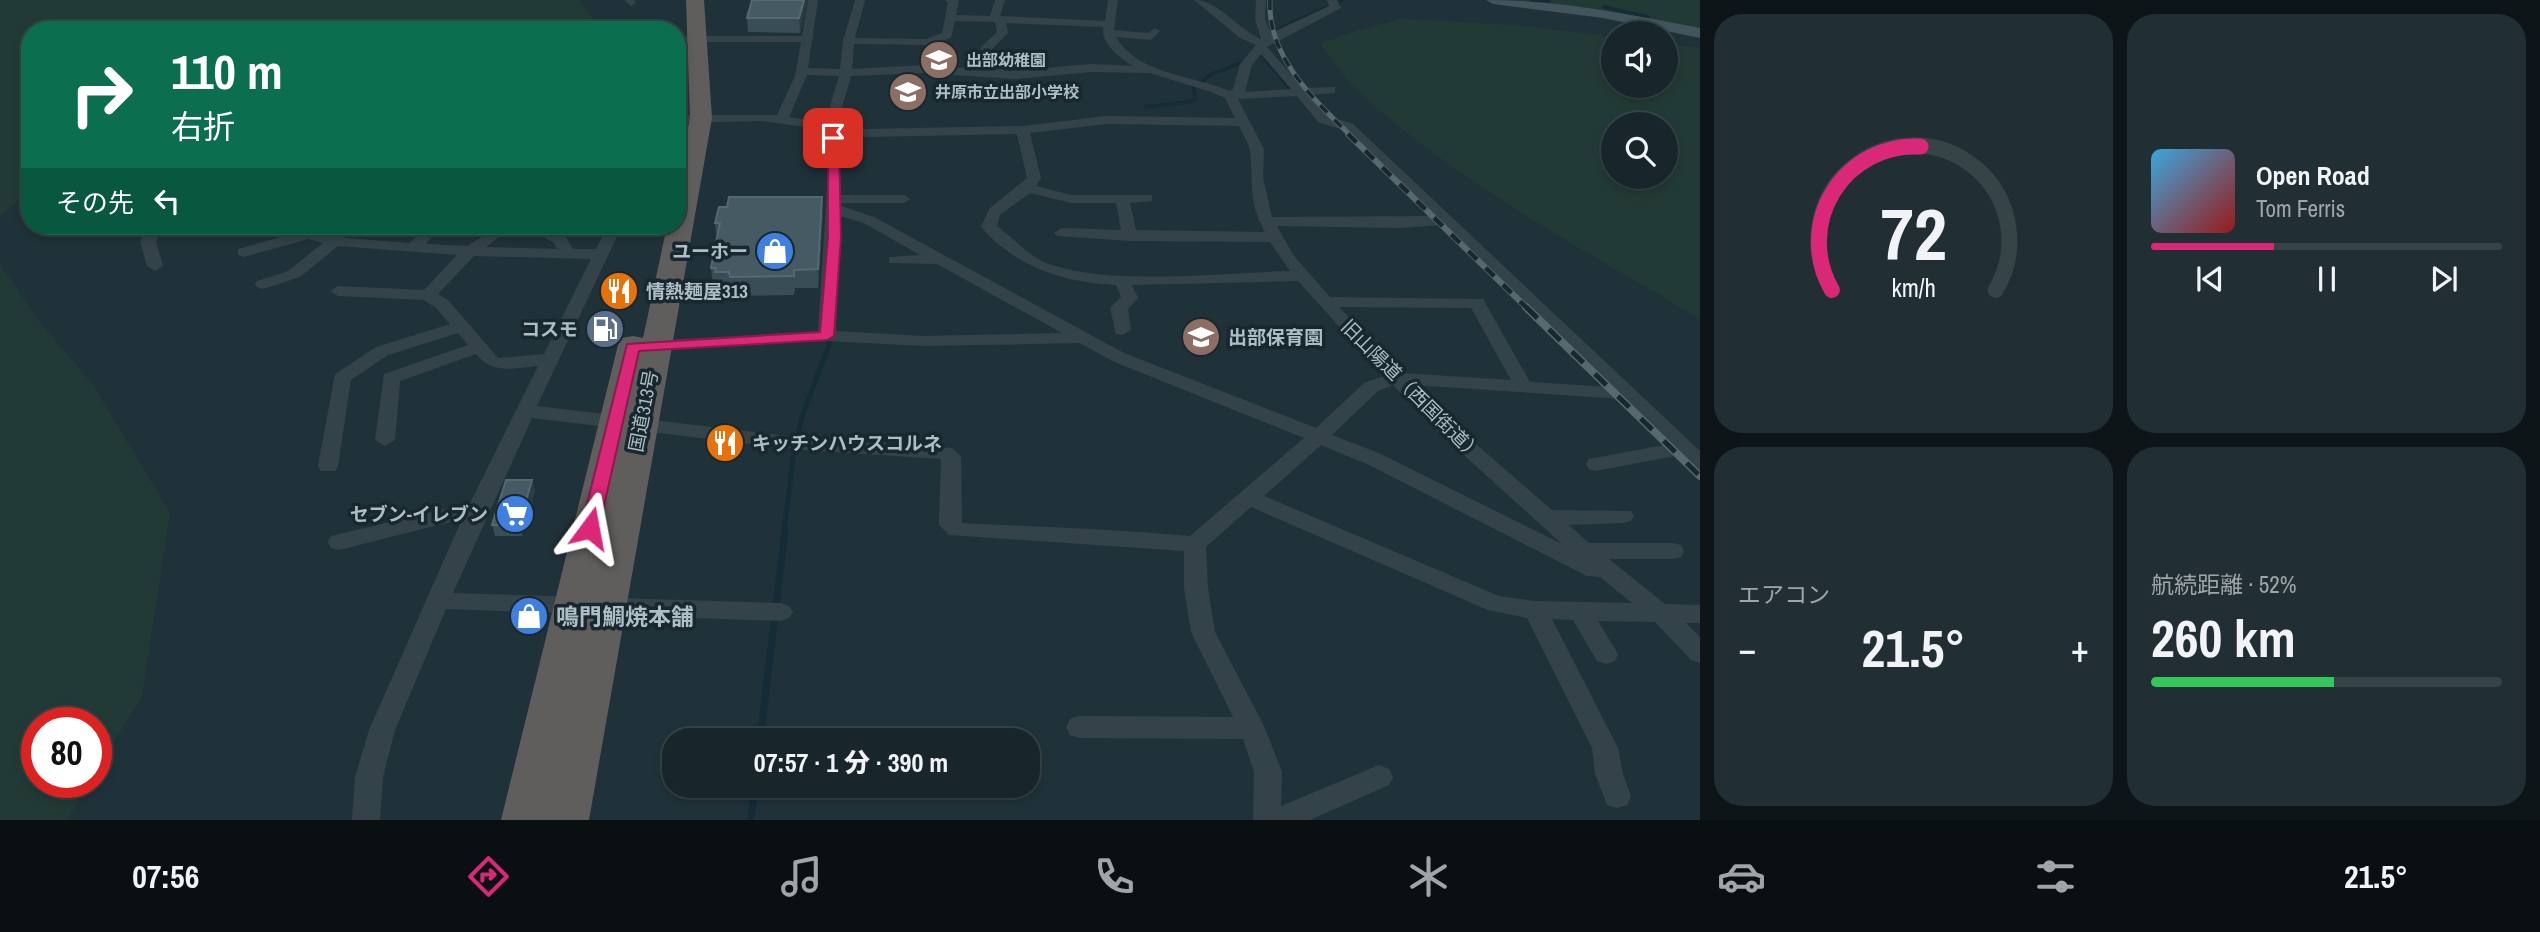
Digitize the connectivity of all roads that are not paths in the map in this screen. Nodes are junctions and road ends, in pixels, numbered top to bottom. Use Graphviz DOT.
graph roads {
  1 [pos="684,0"];
  2 [pos="695,0"];
  3 [pos="813,0"];
  4 [pos="860,0"];
  5 [pos="952,0"];
  6 [pos="964,0"];
  7 [pos="1000,0"];
  8 [pos="1113,0"];
  9 [pos="1199,0"];
  10 [pos="1261,0"];
  11 [pos="1351,0"];
  12 [pos="1493,0"];
  13 [pos="1334,4"];
  14 [pos="951,18"];
  15 [pos="997,19"];
  16 [pos="1108,28"];
  17 [pos="1155,31"];
  18 [pos="1700,33"];
  19 [pos="692,38"];
  20 [pos="807,39"];
  21 [pos="849,41"];
  22 [pos="930,42"];
  23 [pos="1262,43"];
  24 [pos="923,69"];
  25 [pos="1150,70"];
  26 [pos="802,71"];
  27 [pos="846,73"];
  28 [pos="1004,75"];
  29 [pos="1331,90"];
  30 [pos="1298,93"];
  31 [pos="1233,96"];
  32 [pos="687,118"];
  33 [pos="780,119"];
  34 [pos="1244,122"];
  35 [pos="830,129"];
  36 [pos="1023,130"];
  37 [pos="686,151"];
  38 [pos="1029,188"];
  39 [pos="1122,198"];
  40 [pos="1147,198"];
  41 [pos="904,199"];
  42 [pos="835,204"];
  43 [pos="1446,220"];
  44 [pos="1269,229"];
  45 [pos="1062,233"];
  46 [pos="151,235"];
  47 [pos="306,235"];
  48 [pos="426,235"];
  49 [pos="550,235"];
  50 [pos="611,235"];
  51 [pos="662,235"];
  52 [pos="678,235"];
  53 [pos="492,236"];
  54 [pos="1130,236"];
  55 [pos="333,242"];
  56 [pos="414,248"];
  57 [pos="244,252"];
  58 [pos="469,252"];
  59 [pos="567,254"];
  60 [pos="602,254"];
  61 [pos="937,259"];
  62 [pos="895,260"];
  63 [pos="155,266"];
  64 [pos="1304,276"];
  65 [pos="1122,280"];
  66 [pos="263,284"];
  67 [pos="338,291"];
  68 [pos="428,295"];
  69 [pos="1326,302"];
  70 [pos="460,327"];
  71 [pos="1122,330"];
  72 [pos="830,336"];
  73 [pos="1080,338"];
  74 [pos="644,346"];
  75 [pos="477,348"];
  76 [pos="551,359"];
  77 [pos="1396,378"];
  78 [pos="1524,387"];
  79 [pos="1628,394"];
  80 [pos="527,411"];
  81 [pos="627,424"];
  82 [pos="1318,437"];
  83 [pos="385,440"];
  84 [pos="1685,449"];
  85 [pos="1700,463"];
  86 [pos="1597,464"];
  87 [pos="328,466"];
  88 [pos="1247,497"];
  89 [pos="478,509"];
  90 [pos="1623,516"];
  91 [pos="1547,518"];
  92 [pos="339,542"];
  93 [pos="1195,544"];
  94 [pos="1584,551"];
  95 [pos="1673,551"];
  96 [pos="437,599"];
  97 [pos="590,608"];
  98 [pos="1535,610"];
  99 [pos="1580,611"];
  100 [pos="776,612"];
  101 [pos="1659,613"];
  102 [pos="1700,614"];
  103 [pos="1700,653"];
  104 [pos="1606,654"];
  105 [pos="1079,727"];
  106 [pos="1252,728"];
  107 [pos="1379,778"];
  108 [pos="1617,796"];
  109 [pos="366,820"];
  110 [pos="525,820"];
  111 [pos="565,820"];
  112 [pos="1267,820"];
  113 [pos="1280,820"];
  1 -- 19 [label="highway, 国道313号"];
  2 -- 19 [label="highway, 国道313号"];
  3 -- 20 [label="street"];
  4 -- 21 [label="street"];
  5 -- 6 [label="street"];
  5 -- 14 [label="street"];
  7 -- 15 [label="street"];
  8 -- 16 [label="street"];
  9 -- 23 [label="street"];
  10 -- 23 [label="street"];
  11 -- 13 [label="street"];
  12 -- 18 [label="main road"];
  13 -- 23 [label="street"];
  14 -- 15 [label="street"];
  14 -- 22 [label="street"];
  15 -- 16 [label="street"];
  15 -- 28 [label="street"];
  16 -- 17 [label="street"];
  16 -- 25 [label="street"];
  19 -- 20 [label="street"];
  19 -- 32 [label="highway, 国道313号"];
  20 -- 26 [label="street"];
  21 -- 22 [label="street"];
  21 -- 27 [label="street"];
  22 -- 24 [label="street"];
  23 -- 30 [label="street"];
  23 -- 31 [label="street"];
  24 -- 27 [label="street"];
  24 -- 28 [label="street"];
  25 -- 28 [label="street"];
  25 -- 31 [label="street"];
  26 -- 27 [label="street"];
  26 -- 33 [label="street"];
  27 -- 35 [label="street"];
  29 -- 30 [label="street"];
  30 -- 31 [label="street"];
  30 -- 43 [label="street"];
  31 -- 34 [label="street, 旧山陽道（西国街道）"];
  32 -- 33 [label="street"];
  32 -- 37 [label="highway, 国道313号"];
  33 -- 35 [label="street"];
  34 -- 36 [label="street"];
  34 -- 44 [label="street, 旧山陽道（西国街道）"];
  35 -- 36 [label="street"];
  35 -- 42 [label="street"];
  36 -- 38 [label="street"];
  38 -- 39 [label="street"];
  38 -- 65 [label="street"];
  39 -- 40 [label="street"];
  39 -- 54 [label="street"];
  41 -- 42 [label="street"];
  42 -- 61 [label="street"];
  42 -- 72 [label="street"];
  43 -- 44 [label="street"];
  43 -- 79 [label="street"];
  44 -- 54 [label="street"];
  44 -- 64 [label="street, 旧山陽道（西国街道）"];
  45 -- 54 [label="street"];
  46 -- 63 [label="street"];
  47 -- 55 [label="street"];
  47 -- 57 [label="street"];
  48 -- 56 [label="street"];
  49 -- 59 [label="street"];
  50 -- 60 [label="street"];
  51 -- 74 [label="highway, 国道313号"];
  52 -- 74 [label="highway, 国道313号"];
  53 -- 58 [label="street"];
  55 -- 56 [label="street"];
  55 -- 66 [label="street"];
  56 -- 58 [label="street"];
  58 -- 59 [label="street"];
  58 -- 68 [label="street"];
  59 -- 60 [label="street"];
  60 -- 76 [label="street"];
  61 -- 62 [label="street"];
  61 -- 73 [label="street"];
  64 -- 65 [label="street"];
  64 -- 69 [label="street, 旧山陽道（西国街道）"];
  65 -- 71 [label="street"];
  67 -- 68 [label="street"];
  68 -- 70 [label="street"];
  69 -- 77 [label="street, 旧山陽道（西国街道）"];
  69 -- 78 [label="street"];
  70 -- 75 [label="street"];
  70 -- 87 [label="street"];
  72 -- 73 [label="street"];
  72 -- 74 [label="street"];
  73 -- 82 [label="street"];
  74 -- 81 [label="highway, 国道313号"];
  75 -- 76 [label="street"];
  75 -- 83 [label="street"];
  76 -- 80 [label="street"];
  77 -- 78 [label="street"];
  77 -- 82 [label="street"];
  77 -- 91 [label="street, 旧山陽道（西国街道）"];
  78 -- 79 [label="street"];
  79 -- 84 [label="street"];
  80 -- 81 [label="street"];
  80 -- 89 [label="street"];
  81 -- 93 [label="street"];
  81 -- 97 [label="highway, 国道313号"];
  82 -- 88 [label="street"];
  82 -- 101 [label="street"];
  84 -- 85 [label="street"];
  84 -- 86 [label="street"];
  88 -- 93 [label="street"];
  88 -- 98 [label="street"];
  89 -- 92 [label="street"];
  89 -- 96 [label="street"];
  90 -- 91 [label="street"];
  91 -- 94 [label="street, 旧山陽道（西国街道）"];
  93 -- 106 [label="street"];
  94 -- 95 [label="street"];
  94 -- 101 [label="street, 旧山陽道（西国街道）"];
  96 -- 97 [label="street"];
  96 -- 109 [label="street"];
  97 -- 100 [label="street"];
  97 -- 110 [label="highway, 国道313号"];
  97 -- 111 [label="highway, 国道313号"];
  98 -- 99 [label="street"];
  98 -- 108 [label="street"];
  99 -- 101 [label="street"];
  99 -- 104 [label="street"];
  101 -- 102 [label="street"];
  101 -- 103 [label="street, 旧山陽道（西国街道）"];
  105 -- 106 [label="street"];
  106 -- 112 [label="street"];
  107 -- 113 [label="street"];
}
